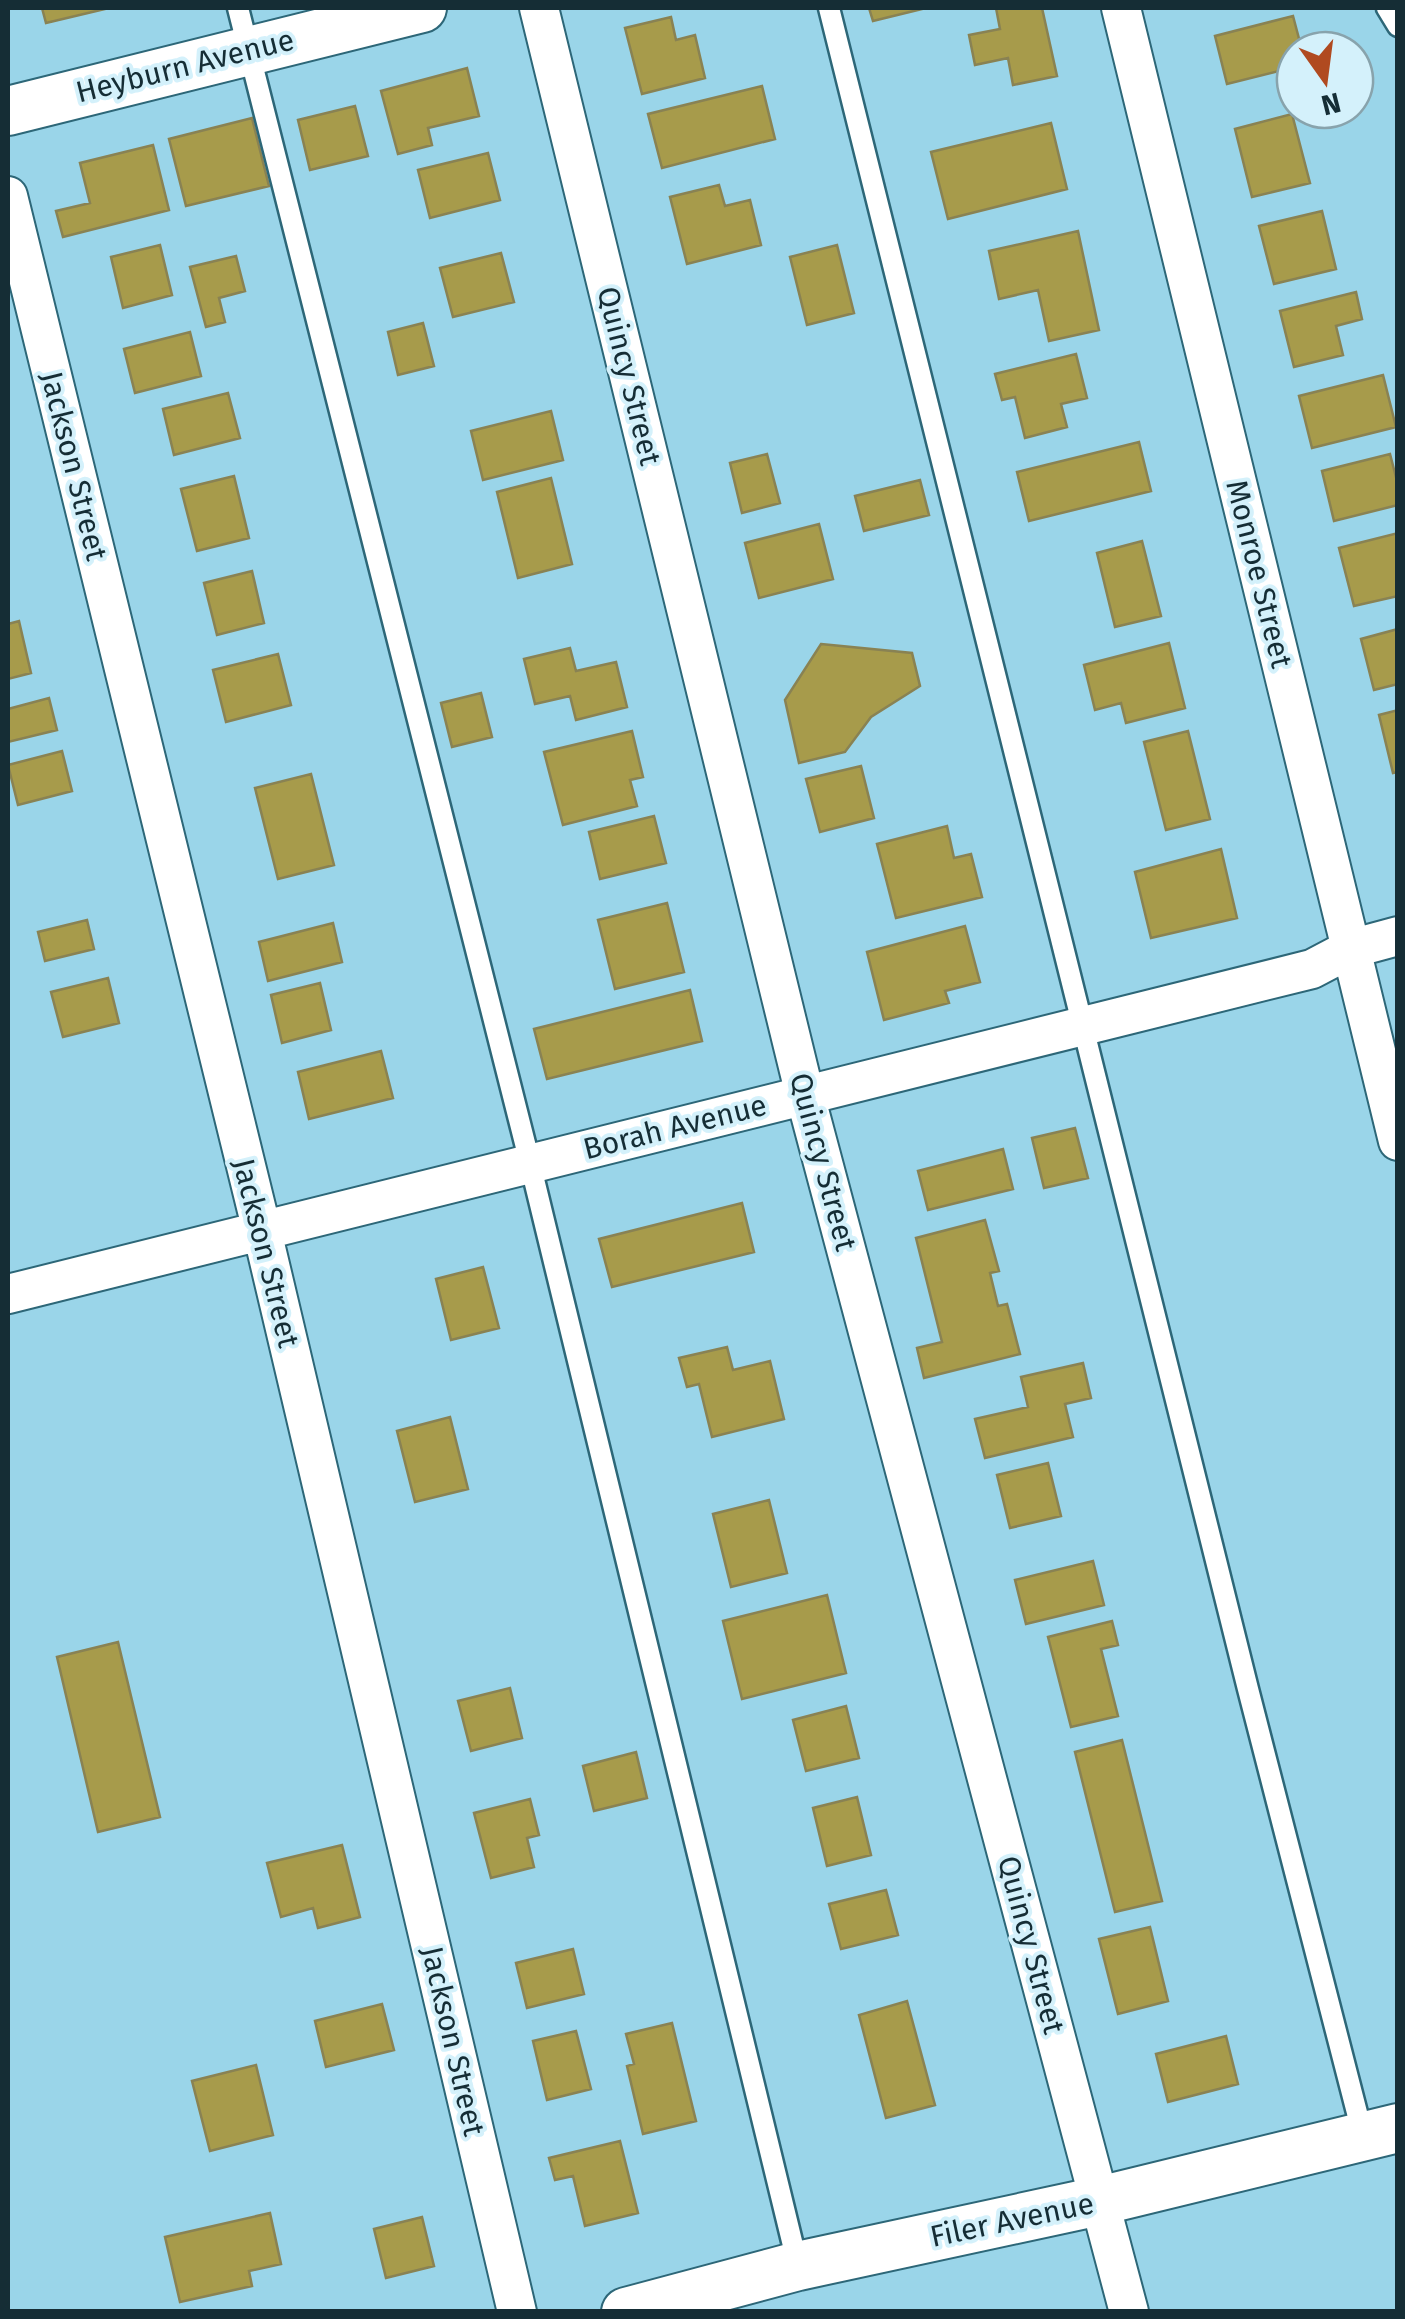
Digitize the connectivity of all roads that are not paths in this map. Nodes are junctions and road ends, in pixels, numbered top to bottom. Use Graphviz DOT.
graph roads {
  1 [pos="422,8"];
  2 [pos="538,8"];
  3 [pos="829,8"];
  4 [pos="1121,8"];
  5 [pos="1387,8"];
  6 [pos="1398,26"];
  7 [pos="243,28"];
  8 [pos="8,112"];
  9 [pos="8,196"];
  10 [pos="1398,936"];
  11 [pos="1350,949"];
  12 [pos="1083,1025"];
  13 [pos="804,1094"];
  14 [pos="1398,1141"];
  15 [pos="530,1163"];
  16 [pos="262,1230"];
  17 [pos="8,1294"];
  18 [pos="1380,2132"];
  19 [pos="1099,2201"];
  20 [pos="798,2266"];
  21 [pos="517,2312"];
  22 [pos="626,2312"];
  23 [pos="1129,2312"];
  1 -- 7 [label="street, Heyburn Avenue"];
  2 -- 13 [label="street, Quincy Street"];
  3 -- 12 [label="lane"];
  4 -- 11 [label="street, Monroe Street"];
  5 -- 6 [label="lane"];
  7 -- 8 [label="street, Heyburn Avenue"];
  7 -- 15 [label="lane"];
  9 -- 16 [label="street, Jackson Street"];
  10 -- 11 [label="street, Borah Avenue"];
  11 -- 12 [label="street, Borah Avenue"];
  11 -- 14 [label="street, Monroe Street"];
  12 -- 13 [label="street, Borah Avenue"];
  12 -- 18 [label="lane"];
  13 -- 15 [label="street, Borah Avenue"];
  13 -- 19 [label="street, Quincy Street"];
  15 -- 16 [label="street, Borah Avenue"];
  15 -- 20 [label="lane"];
  16 -- 17 [label="street, Borah Avenue"];
  16 -- 21 [label="street, Jackson Street"];
  18 -- 19 [label="street, Filer Avenue"];
  19 -- 20 [label="street, Filer Avenue"];
  19 -- 23 [label="street, Quincy Street"];
  20 -- 22 [label="street, Filer Avenue"];
}
